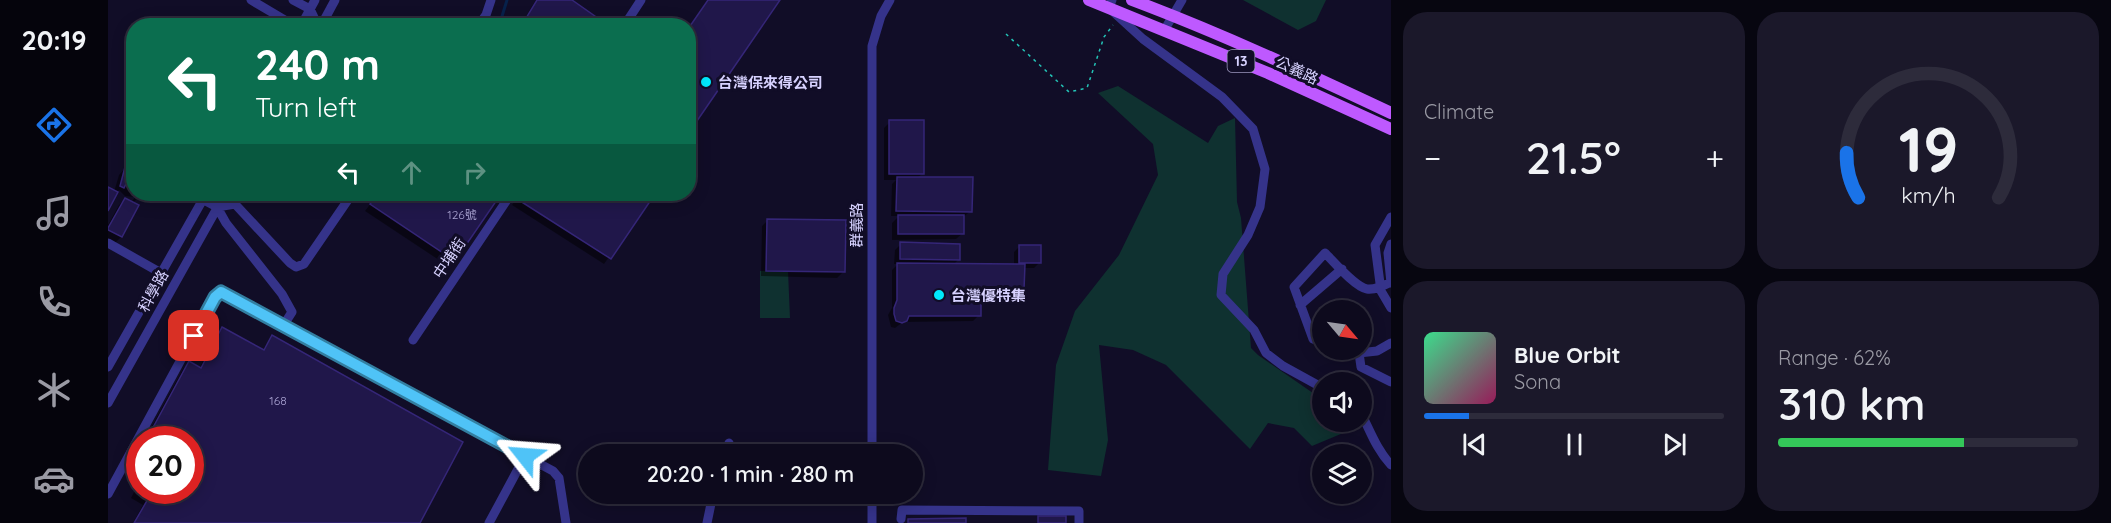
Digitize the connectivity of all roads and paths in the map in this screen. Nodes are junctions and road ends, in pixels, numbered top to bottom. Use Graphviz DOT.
graph roads {
  1 [pos="251,0"];
  2 [pos="292,0"];
  3 [pos="315,0"];
  4 [pos="334,0"];
  5 [pos="491,0"];
  6 [pos="641,0"];
  7 [pos="890,0"];
  8 [pos="1089,0"];
  9 [pos="1132,0"];
  10 [pos="1182,0"];
  11 [pos="1110,4"];
  12 [pos="310,9"];
  13 [pos="1172,15"];
  14 [pos="1118,16"];
  15 [pos="281,18"];
  16 [pos="305,18"];
  17 [pos="315,18"];
  18 [pos="324,18"];
  19 [pos="484,18"];
  20 [pos="629,18"];
  21 [pos="1165,29"];
  22 [pos="1006,34"];
  23 [pos="1391,113"];
  24 [pos="1391,129"];
  25 [pos="201,201"];
  26 [pos="210,201"];
  27 [pos="221,201"];
  28 [pos="347,201"];
  29 [pos="506,201"];
  30 [pos="217,207"];
  31 [pos="1391,217"];
  32 [pos="108,243"];
  33 [pos="1391,244"];
  34 [pos="1342,269"];
  35 [pos="161,273"];
  36 [pos="1391,283"];
  37 [pos="1380,287"];
  38 [pos="1300,305"];
  39 [pos="1391,308"];
  40 [pos="283,326"];
  41 [pos="1312,336"];
  42 [pos="412,340"];
  43 [pos="1391,344"];
  44 [pos="1372,352"];
  45 [pos="1360,360"];
  46 [pos="108,367"];
  47 [pos="1312,382"];
  48 [pos="1391,382"];
  49 [pos="108,403"];
  50 [pos="1369,432"];
  51 [pos="872,444"];
  52 [pos="525,456"];
  53 [pos="1391,465"];
  54 [pos="108,494"];
  55 [pos="711,504"];
  56 [pos="872,504"];
  57 [pos="901,519"];
  58 [pos="489,523"];
  59 [pos="566,523"];
  60 [pos="707,523"];
  61 [pos="872,523"];
  62 [pos="1079,523"];
  1 -- 15 [label="street"];
  2 -- 12 [label="street"];
  3 -- 12 [label="street"];
  4 -- 18 [label="street"];
  5 -- 19 [label="street"];
  6 -- 20 [label="street"];
  7 -- 51 [label="street, 群義路"];
  8 -- 11 [label="main road, 公義路 / 13"];
  9 -- 13 [label="main road, 公義路 / 13"];
  10 -- 13 [label="street"];
  11 -- 14 [label="street"];
  11 -- 21 [label="main road, 公義路 / 13"];
  12 -- 16 [label="street"];
  12 -- 17 [label="street"];
  13 -- 21 [label="street"];
  13 -- 23 [label="main road, 公義路 / 13"];
  14 -- 22 [label="path"];
  14 -- 47 [label="street"];
  21 -- 24 [label="main road, 公義路 / 13"];
  25 -- 35 [label="street, 科學路"];
  26 -- 30 [label="street"];
  27 -- 30 [label="street, 科學路"];
  28 -- 30 [label="street"];
  29 -- 42 [label="street, 中埔街"];
  30 -- 40 [label="street"];
  30 -- 49 [label="street, 科學路"];
  31 -- 37 [label="street"];
  32 -- 35 [label="street"];
  33 -- 36 [label="street"];
  34 -- 37 [label="street"];
  34 -- 38 [label="street"];
  34 -- 38 [label="street"];
  35 -- 46 [label="street, 科學路"];
  36 -- 37 [label="street"];
  37 -- 39 [label="street"];
  38 -- 41 [label="street"];
  40 -- 52 [label="street"];
  40 -- 54 [label="street"];
  43 -- 44 [label="street"];
  45 -- 48 [label="street"];
  50 -- 53 [label="street"];
  52 -- 58 [label="street"];
  52 -- 59 [label="street"];
  55 -- 60 [label="street"];
  56 -- 61 [label="street"];
  57 -- 62 [label="street"];
}
